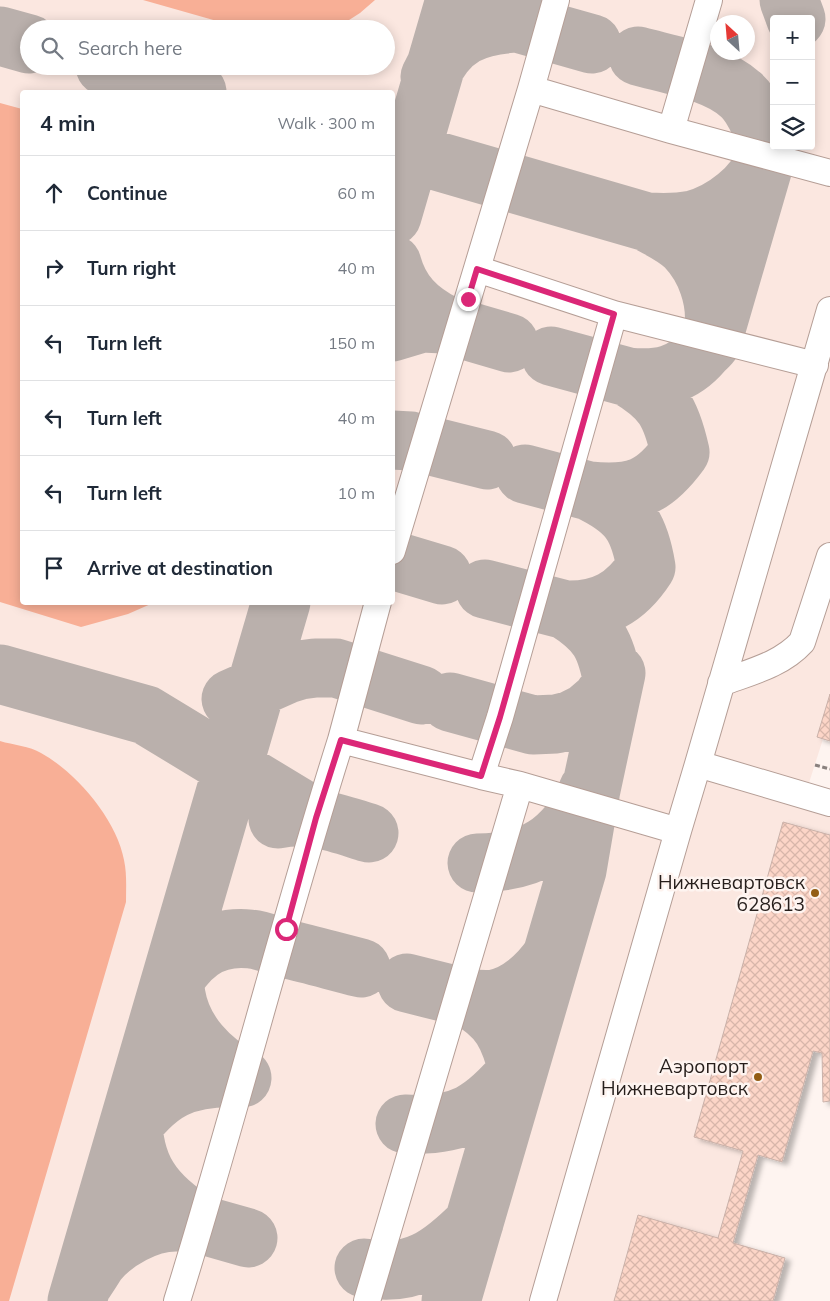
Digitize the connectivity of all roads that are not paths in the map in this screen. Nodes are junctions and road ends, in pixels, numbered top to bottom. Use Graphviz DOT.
graph roads {
  1 [pos="556,0"];
  2 [pos="709,0"];
  3 [pos="531,89"];
  4 [pos="671,130"];
  5 [pos="830,172"];
  6 [pos="477,269"];
  7 [pos="830,310"];
  8 [pos="614,314"];
  9 [pos="814,365"];
  10 [pos="395,541"];
  11 [pos="830,556"];
  12 [pos="377,605"];
  13 [pos="721,683"];
  14 [pos="341,740"];
  15 [pos="698,764"];
  16 [pos="481,776"];
  17 [pos="520,785"];
  18 [pos="830,803"];
  19 [pos="678,831"];
  20 [pos="182,1300"];
  21 [pos="367,1301"];
  22 [pos="543,1301"];
  1 -- 3 [label="lane"];
  2 -- 4 [label="lane"];
  3 -- 4 [label="lane"];
  3 -- 6 [label="lane"];
  4 -- 5 [label="lane"];
  6 -- 8 [label="lane"];
  6 -- 10 [label="lane"];
  7 -- 9 [label="lane"];
  8 -- 9 [label="lane"];
  8 -- 16 [label="lane"];
  9 -- 13 [label="lane"];
  11 -- 13 [label="lane"];
  12 -- 14 [label="lane"];
  13 -- 15 [label="lane"];
  14 -- 16 [label="lane"];
  14 -- 20 [label="lane"];
  15 -- 18 [label="lane"];
  15 -- 19 [label="lane"];
  16 -- 17 [label="lane"];
  17 -- 19 [label="lane"];
  17 -- 21 [label="lane"];
  19 -- 22 [label="lane"];
}
